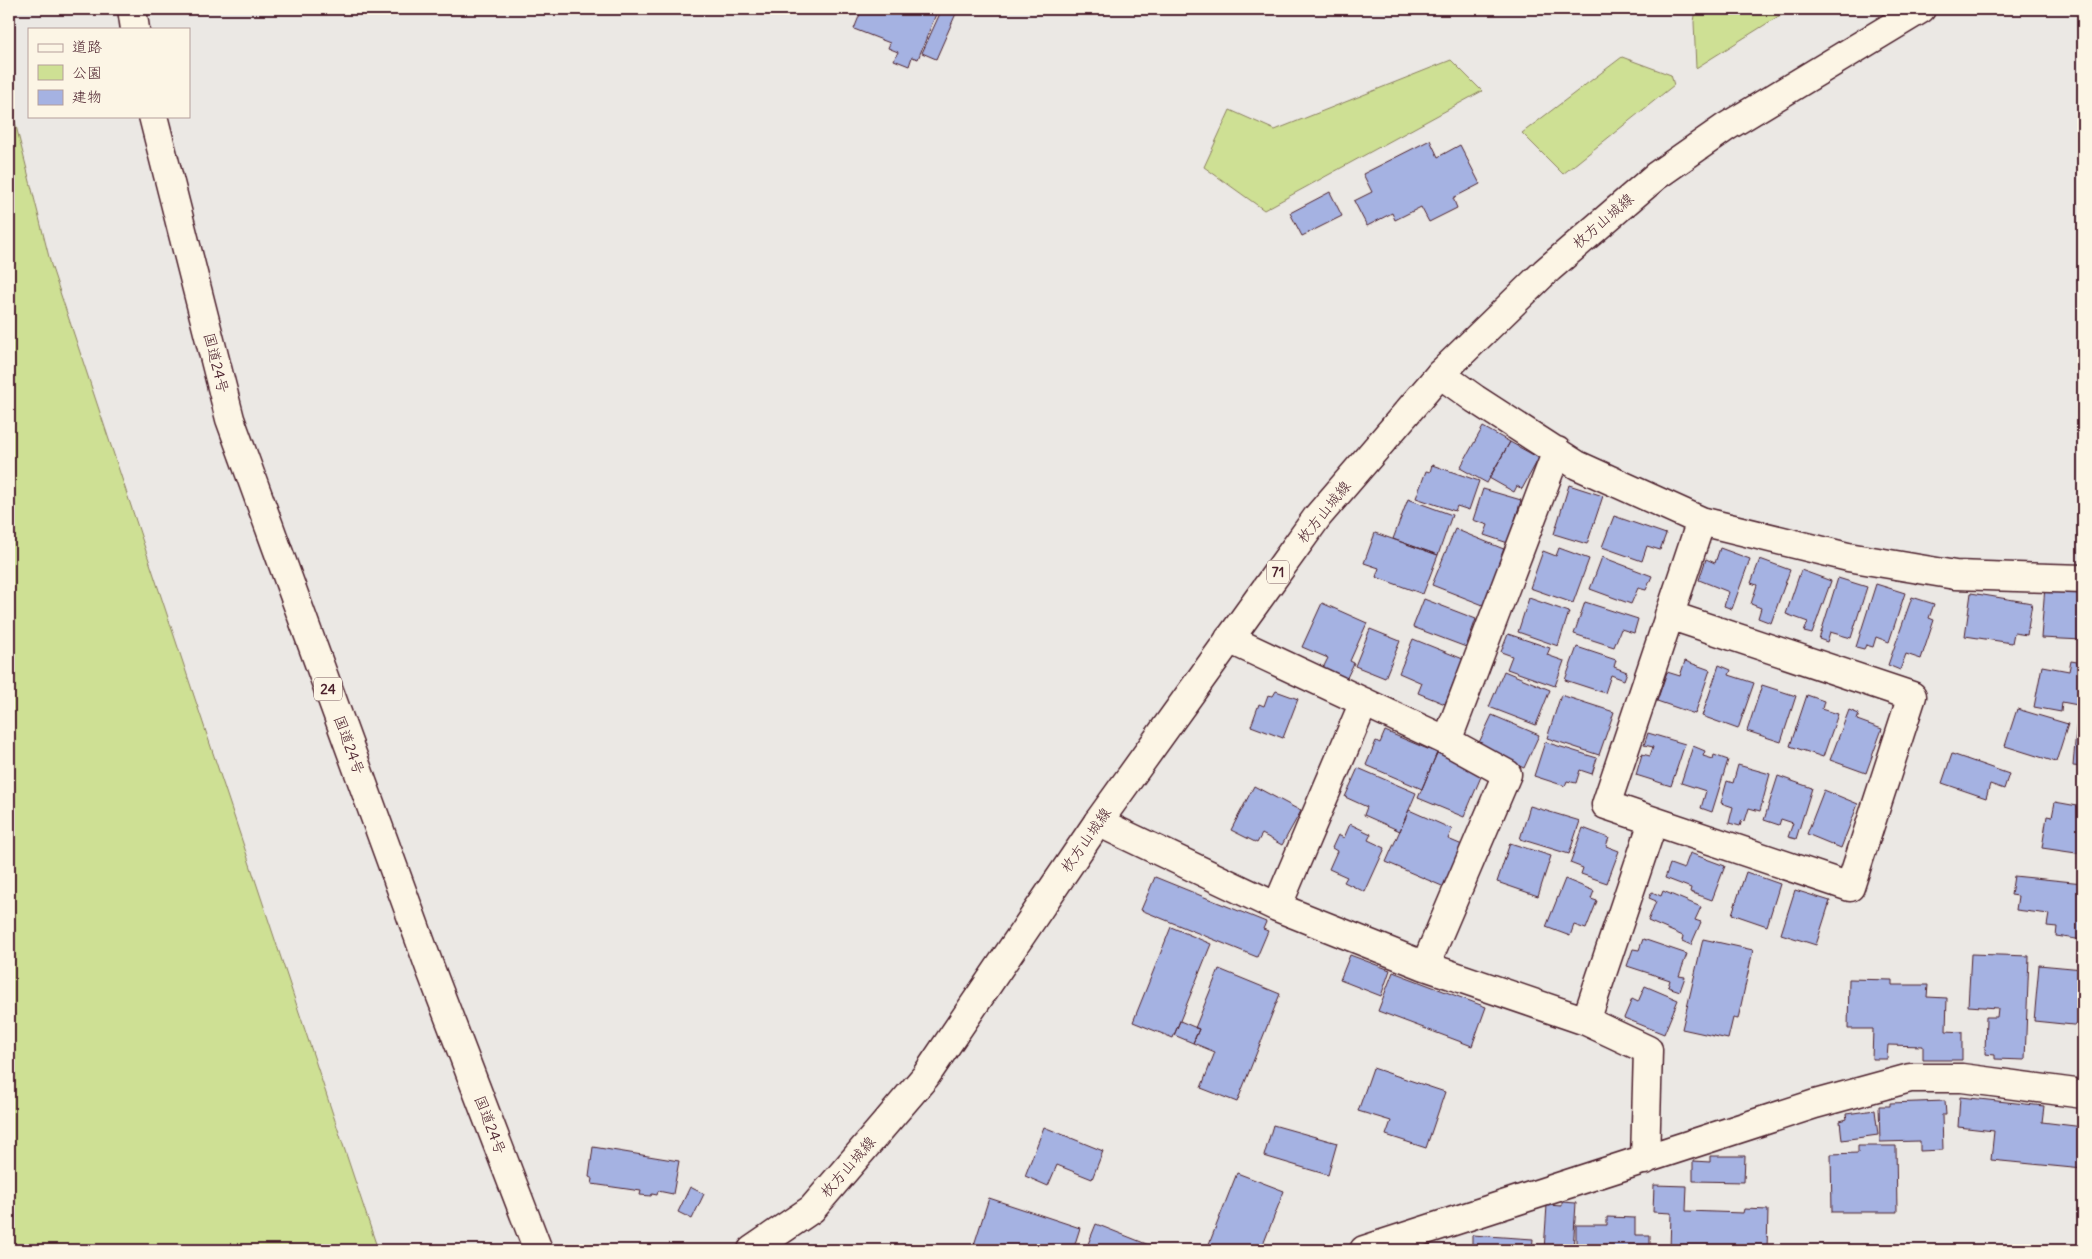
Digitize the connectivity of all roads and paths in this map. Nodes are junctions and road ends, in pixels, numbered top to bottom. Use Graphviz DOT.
graph roads {
  1 [pos="132,9"];
  2 [pos="1922,9"];
  3 [pos="135,28"];
  4 [pos="154,118"];
  5 [pos="1440,374"];
  6 [pos="1558,451"];
  7 [pos="1701,521"];
  8 [pos="2083,579"];
  9 [pos="1669,615"];
  10 [pos="1229,640"];
  11 [pos="1364,702"];
  12 [pos="1447,741"];
  13 [pos="1098,822"];
  14 [pos="1653,822"];
  15 [pos="1277,907"];
  16 [pos="1425,966"];
  17 [pos="1586,1022"];
  18 [pos="2083,1094"];
  19 [pos="1645,1160"];
  20 [pos="538,1250"];
  21 [pos="752,1250"];
  22 [pos="1364,1250"];
  1 -- 3 [label="main road"];
  2 -- 5 [label="main road, 枚方山城線 / 71"];
  4 -- 20 [label="main road, 国道24号 / 24"];
  5 -- 6 [label="main road"];
  5 -- 10 [label="main road, 枚方山城線 / 71"];
  6 -- 7 [label="main road"];
  6 -- 12 [label="main road"];
  7 -- 8 [label="main road"];
  7 -- 9 [label="main road"];
  9 -- 14 [label="main road"];
  9 -- 14 [label="main road"];
  10 -- 11 [label="main road"];
  10 -- 13 [label="main road, 枚方山城線 / 71"];
  11 -- 12 [label="main road"];
  11 -- 15 [label="main road"];
  12 -- 16 [label="main road"];
  13 -- 15 [label="main road"];
  13 -- 21 [label="main road, 枚方山城線 / 71"];
  14 -- 17 [label="main road"];
  15 -- 16 [label="main road"];
  16 -- 17 [label="main road"];
  17 -- 19 [label="main road"];
  18 -- 19 [label="main road"];
  19 -- 22 [label="main road"];
}
